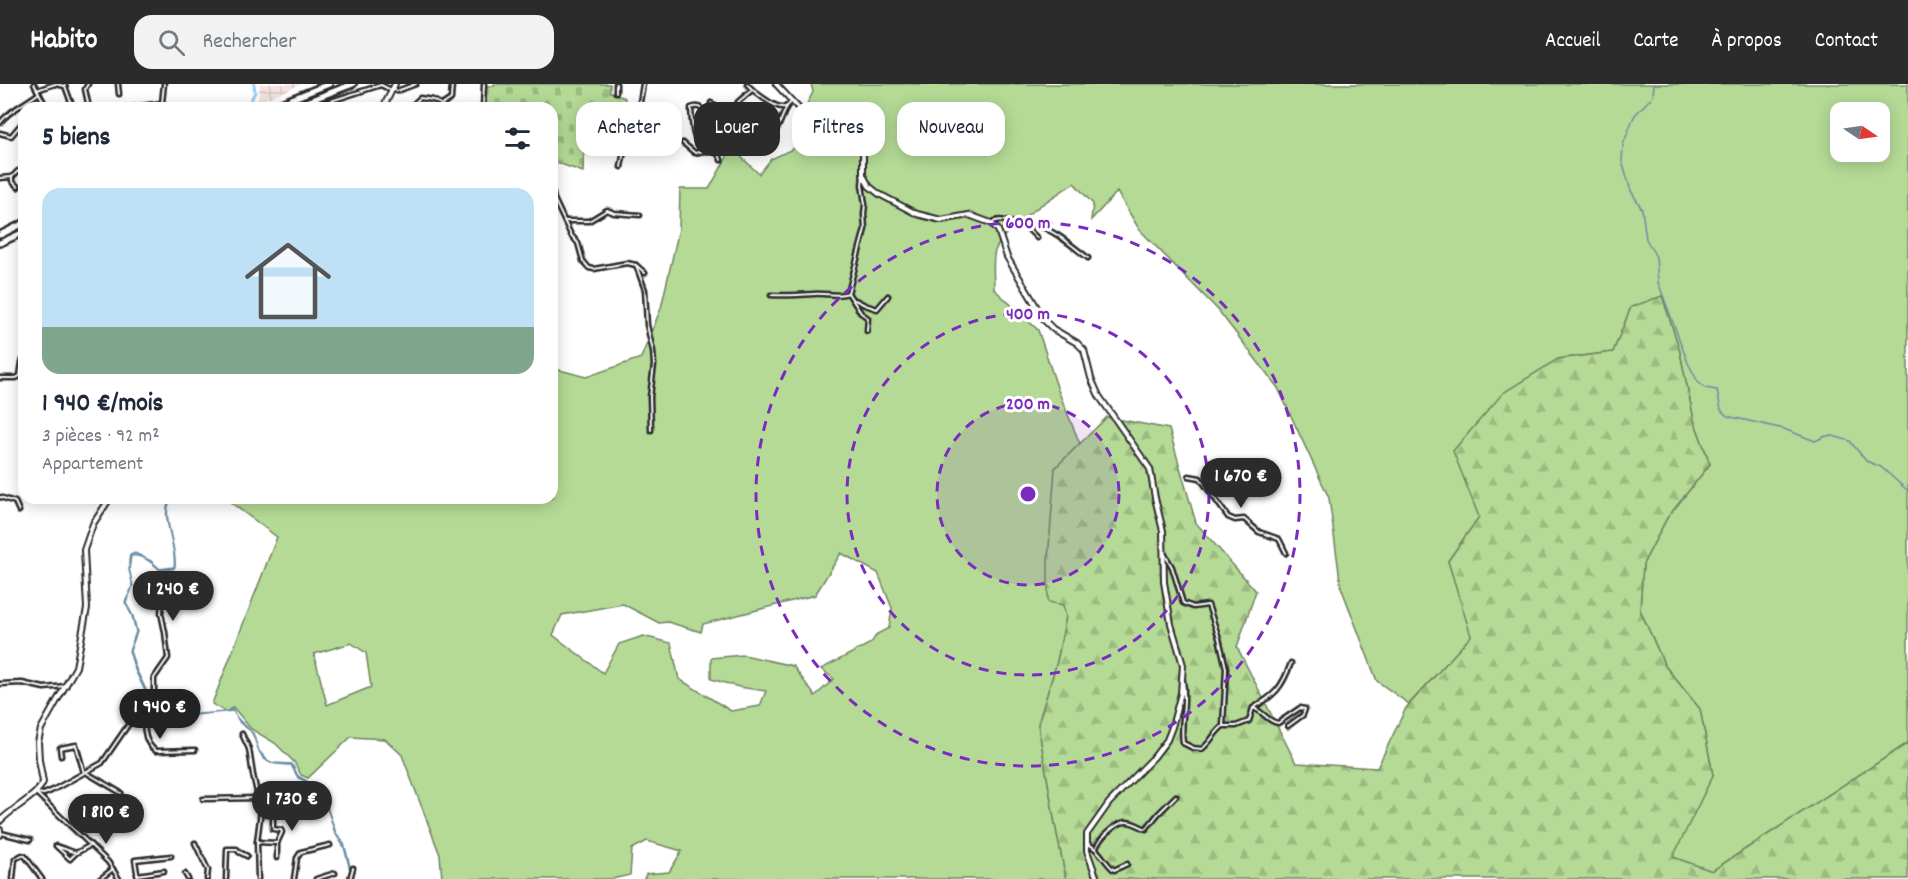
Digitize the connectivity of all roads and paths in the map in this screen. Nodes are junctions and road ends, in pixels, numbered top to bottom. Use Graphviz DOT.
graph roads {
  1 [pos="34,84"];
  2 [pos="88,84"];
  3 [pos="118,84"];
  4 [pos="165,84"];
  5 [pos="329,84"];
  6 [pos="353,84"];
  7 [pos="395,84"];
  8 [pos="416,84"];
  9 [pos="452,84"];
  10 [pos="484,84"];
  11 [pos="616,84"];
  12 [pos="642,84"];
  13 [pos="747,84"];
  14 [pos="776,84"];
  15 [pos="50,85"];
  16 [pos="62,85"];
  17 [pos="392,90"];
  18 [pos="752,90"];
  19 [pos="38,92"];
  20 [pos="616,92"];
  21 [pos="120,94"];
  22 [pos="30,102"];
  23 [pos="44,102"];
  24 [pos="71,102"];
  25 [pos="87,102"];
  26 [pos="162,102"];
  27 [pos="284,102"];
  28 [pos="306,102"];
  29 [pos="328,102"];
  30 [pos="386,102"];
  31 [pos="416,102"];
  32 [pos="436,102"];
  33 [pos="447,102"];
  34 [pos="483,102"];
  35 [pos="738,102"];
  36 [pos="791,102"];
  37 [pos="787,106"];
  38 [pos="694,107"];
  39 [pos="18,108"];
  40 [pos="0,123"];
  41 [pos="780,123"];
  42 [pos="18,128"];
  43 [pos="0,133"];
  44 [pos="694,137"];
  45 [pos="683,143"];
  46 [pos="694,152"];
  47 [pos="719,156"];
  48 [pos="721,160"];
  49 [pos="621,167"];
  50 [pos="18,171"];
  51 [pos="863,175"];
  52 [pos="12,177"];
  53 [pos="0,178"];
  54 [pos="18,187"];
  55 [pos="558,207"];
  56 [pos="640,215"];
  57 [pos="565,221"];
  58 [pos="991,223"];
  59 [pos="1023,224"];
  60 [pos="18,226"];
  61 [pos="0,234"];
  62 [pos="18,235"];
  63 [pos="1037,238"];
  64 [pos="0,243"];
  65 [pos="1088,258"];
  66 [pos="636,265"];
  67 [pos="645,273"];
  68 [pos="848,293"];
  69 [pos="771,295"];
  70 [pos="888,296"];
  71 [pos="853,299"];
  72 [pos="867,331"];
  73 [pos="18,376"];
  74 [pos="0,378"];
  75 [pos="651,430"];
  76 [pos="1189,476"];
  77 [pos="0,497"];
  78 [pos="106,504"];
  79 [pos="19,511"];
  80 [pos="1164,553"];
  81 [pos="1286,553"];
  82 [pos="159,586"];
  83 [pos="1291,663"];
  84 [pos="1183,679"];
  85 [pos="0,684"];
  86 [pos="66,686"];
  87 [pos="147,706"];
  88 [pos="1253,708"];
  89 [pos="1223,726"];
  90 [pos="1288,726"];
  91 [pos="242,734"];
  92 [pos="195,750"];
  93 [pos="61,756"];
  94 [pos="85,773"];
  95 [pos="36,793"];
  96 [pos="120,793"];
  97 [pos="1176,796"];
  98 [pos="260,798"];
  99 [pos="204,799"];
  100 [pos="273,819"];
  101 [pos="0,821"];
  102 [pos="0,832"];
  103 [pos="30,840"];
  104 [pos="257,842"];
  105 [pos="195,843"];
  106 [pos="278,843"];
  107 [pos="1086,843"];
  108 [pos="91,845"];
  109 [pos="330,845"];
  110 [pos="1096,848"];
  111 [pos="76,852"];
  112 [pos="171,856"];
  113 [pos="247,856"];
  114 [pos="277,858"];
  115 [pos="1127,864"];
  116 [pos="353,868"];
  117 [pos="113,869"];
  118 [pos="164,871"];
  119 [pos="335,873"];
  120 [pos="186,874"];
  121 [pos="138,877"];
  122 [pos="13,879"];
  123 [pos="42,879"];
  124 [pos="100,879"];
  125 [pos="119,879"];
  126 [pos="188,879"];
  127 [pos="207,879"];
  128 [pos="226,879"];
  129 [pos="258,879"];
  130 [pos="294,879"];
  131 [pos="316,879"];
  132 [pos="350,879"];
  133 [pos="1097,879"];
  1 -- 19 [label="street"];
  2 -- 25 [label="street"];
  3 -- 21 [label="street"];
  4 -- 26 [label="street"];
  5 -- 27 [label="highway"];
  6 -- 28 [label="highway"];
  7 -- 17 [label="street"];
  8 -- 17 [label="street"];
  9 -- 33 [label="street"];
  10 -- 34 [label="street"];
  11 -- 20 [label="street"];
  12 -- 49 [label="street"];
  13 -- 18 [label="street"];
  14 -- 36 [label="street"];
  15 -- 16 [label="street"];
  15 -- 19 [label="street"];
  16 -- 24 [label="street"];
  17 -- 29 [label="street"];
  17 -- 30 [label="street"];
  18 -- 35 [label="street"];
  18 -- 37 [label="street"];
  19 -- 22 [label="street"];
  19 -- 23 [label="street"];
  31 -- 32 [label="street"];
  36 -- 37 [label="street"];
  36 -- 51 [label="street"];
  37 -- 41 [label="street"];
  38 -- 44 [label="street"];
  39 -- 40 [label="street"];
  42 -- 43 [label="street"];
  45 -- 46 [label="street"];
  47 -- 48 [label="street"];
  50 -- 52 [label="street"];
  51 -- 58 [label="street"];
  51 -- 68 [label="street"];
  52 -- 53 [label="street"];
  52 -- 54 [label="street"];
  55 -- 57 [label="street"];
  56 -- 57 [label="street"];
  57 -- 66 [label="street"];
  58 -- 59 [label="street"];
  58 -- 80 [label="street"];
  59 -- 63 [label="street"];
  59 -- 65 [label="street"];
  60 -- 61 [label="highway"];
  62 -- 64 [label="highway"];
  66 -- 67 [label="street"];
  66 -- 75 [label="street"];
  68 -- 69 [label="street"];
  68 -- 71 [label="street"];
  70 -- 71 [label="street"];
  71 -- 72 [label="street"];
  73 -- 74 [label="street"];
  76 -- 81 [label="street"];
  77 -- 79 [label="street"];
  78 -- 86 [label="street"];
  80 -- 84 [label="street"];
  80 -- 89 [label="street"];
  82 -- 87 [label="street"];
  83 -- 88 [label="street"];
  84 -- 89 [label="street"];
  84 -- 107 [label="street"];
  85 -- 86 [label="street"];
  86 -- 95 [label="street"];
  87 -- 92 [label="street"];
  87 -- 94 [label="street"];
  88 -- 89 [label="street"];
  88 -- 90 [label="street"];
  91 -- 98 [label="street"];
  93 -- 94 [label="street"];
  94 -- 95 [label="street"];
  94 -- 96 [label="street"];
  95 -- 101 [label="street"];
  95 -- 108 [label="street"];
  97 -- 110 [label="street"];
  98 -- 99 [label="street"];
  98 -- 104 [label="street"];
  100 -- 106 [label="street"];
  102 -- 103 [label="street"];
  104 -- 106 [label="street"];
  104 -- 129 [label="street"];
  105 -- 127 [label="street"];
  106 -- 114 [label="street"];
  107 -- 110 [label="street"];
  107 -- 133 [label="street"];
  108 -- 111 [label="street"];
  108 -- 117 [label="street"];
  109 -- 130 [label="street"];
  110 -- 115 [label="street"];
  111 -- 111 [label="street"];
  112 -- 121 [label="street"];
  113 -- 128 [label="street"];
  116 -- 132 [label="street"];
  117 -- 124 [label="street"];
  117 -- 125 [label="street"];
  118 -- 121 [label="street"];
  119 -- 131 [label="street"];
  120 -- 126 [label="street"];
  122 -- 123 [label="street"];
}
